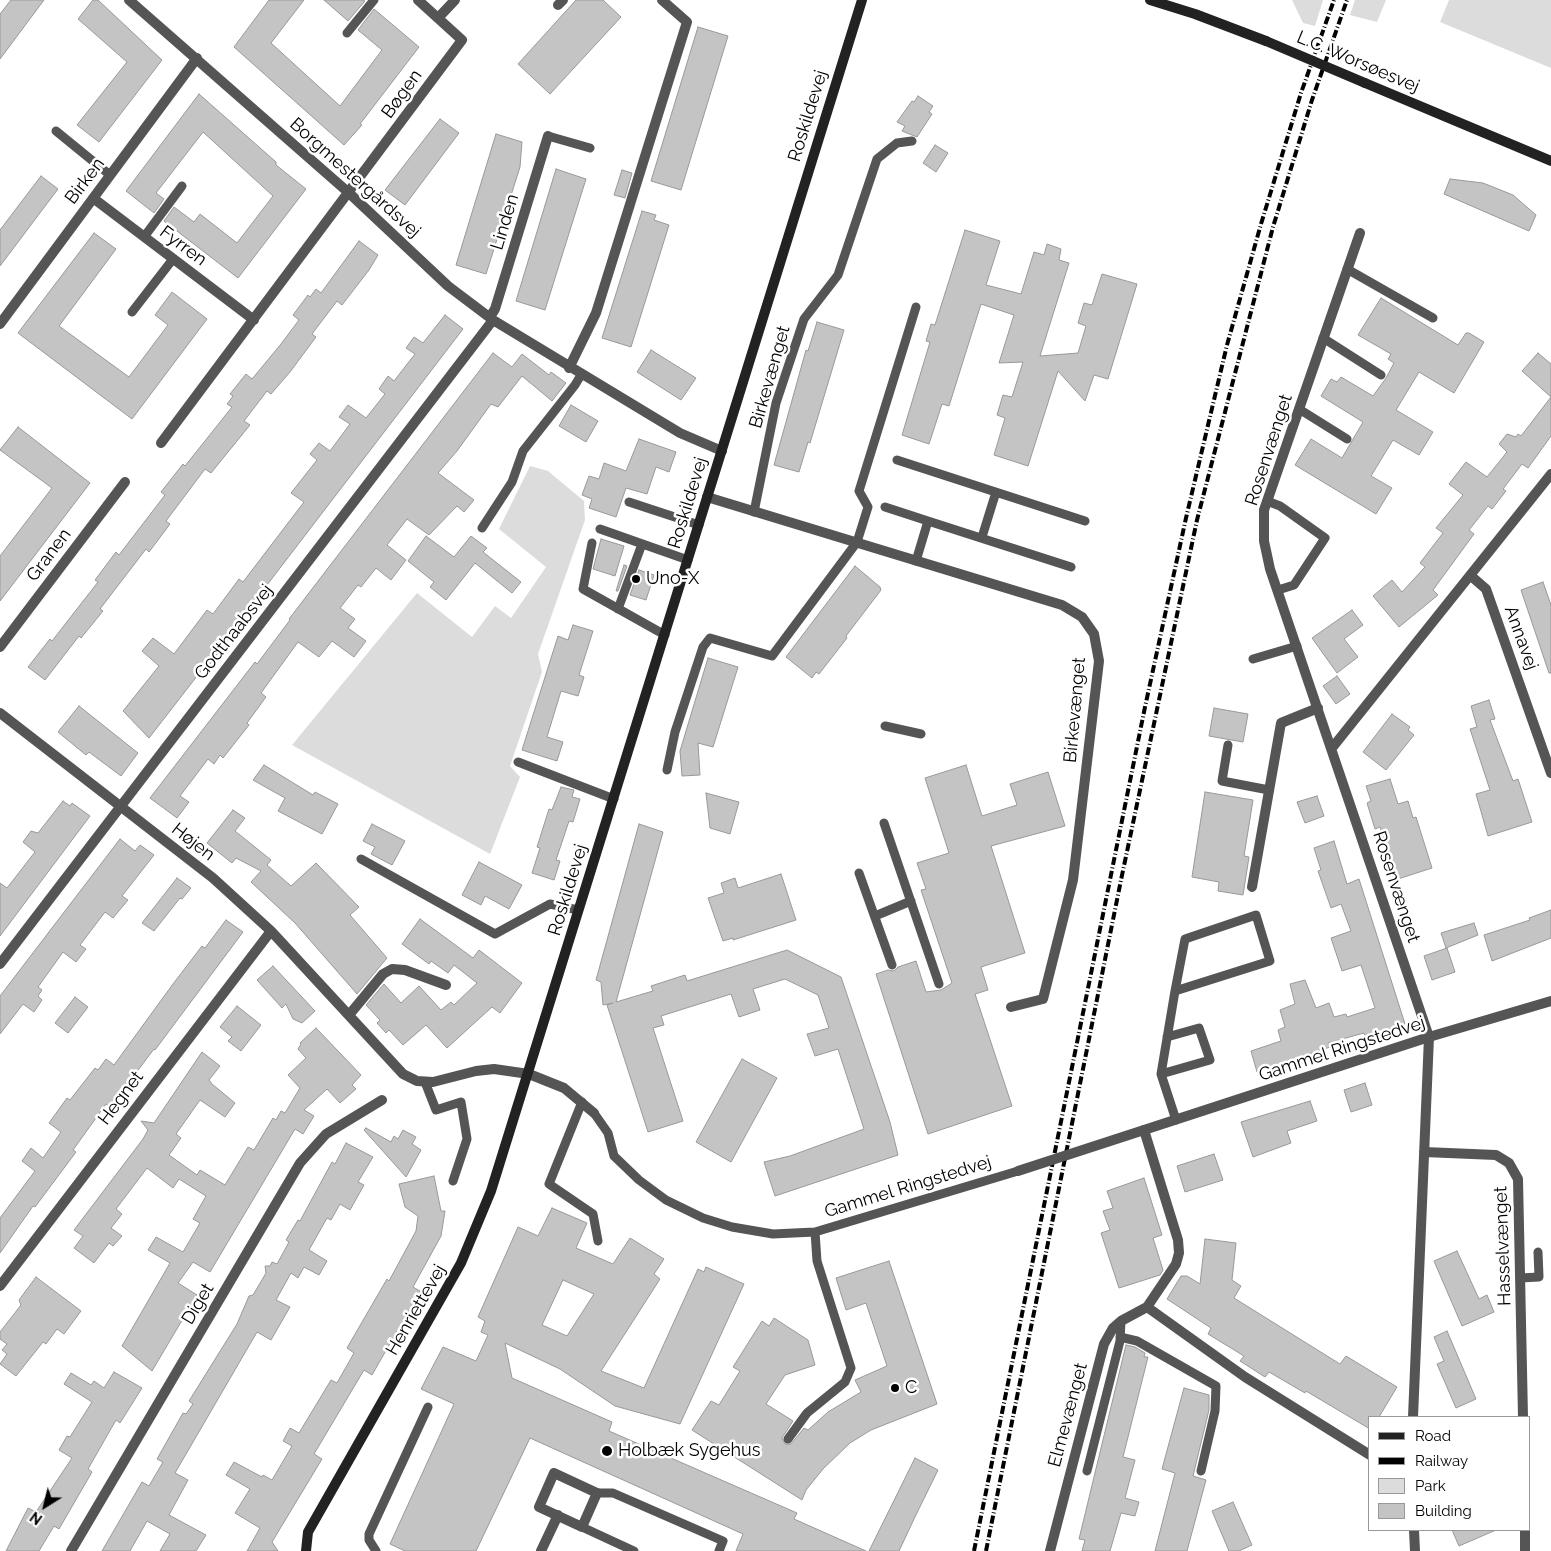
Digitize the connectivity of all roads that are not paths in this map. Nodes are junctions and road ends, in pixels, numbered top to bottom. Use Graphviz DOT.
graph roads {
  1 [pos="129,0"];
  2 [pos="374,0"];
  3 [pos="418,0"];
  4 [pos="455,0"];
  5 [pos="662,0"];
  6 [pos="862,0"];
  7 [pos="1150,0"];
  8 [pos="438,18"];
  9 [pos="347,33"];
  10 [pos="197,58"];
  11 [pos="56,131"];
  12 [pos="548,136"];
  13 [pos="912,141"];
  14 [pos="590,148"];
  15 [pos="1551,161"];
  16 [pos="110,175"];
  17 [pos="182,186"];
  18 [pos="349,193"];
  19 [pos="93,198"];
  20 [pos="1360,233"];
  21 [pos="144,237"];
  22 [pos="173,259"];
  23 [pos="1347,269"];
  24 [pos="916,308"];
  25 [pos="132,312"];
  26 [pos="1433,318"];
  27 [pos="492,319"];
  28 [pos="254,320"];
  29 [pos="0,324"];
  30 [pos="1323,338"];
  31 [pos="569,368"];
  32 [pos="581,375"];
  33 [pos="1381,375"];
  34 [pos="1299,409"];
  35 [pos="1347,439"];
  36 [pos="161,443"];
  37 [pos="722,451"];
  38 [pos="897,460"];
  39 [pos="1551,474"];
  40 [pos="125,482"];
  41 [pos="996,492"];
  42 [pos="707,497"];
  43 [pos="1267,500"];
  44 [pos="628,502"];
  45 [pos="884,507"];
  46 [pos="754,512"];
  47 [pos="928,520"];
  48 [pos="1085,521"];
  49 [pos="699,525"];
  50 [pos="482,528"];
  51 [pos="600,529"];
  52 [pos="982,537"];
  53 [pos="857,542"];
  54 [pos="592,543"];
  55 [pos="642,544"];
  56 [pos="688,560"];
  57 [pos="916,561"];
  58 [pos="1071,567"];
  59 [pos="1472,576"];
  60 [pos="1278,590"];
  61 [pos="618,609"];
  62 [pos="664,635"];
  63 [pos="1297,646"];
  64 [pos="0,647"];
  65 [pos="1253,658"];
  66 [pos="1318,708"];
  67 [pos="0,713"];
  68 [pos="885,726"];
  69 [pos="921,734"];
  70 [pos="1228,746"];
  71 [pos="1332,748"];
  72 [pos="1548,750"];
  73 [pos="518,762"];
  74 [pos="667,770"];
  75 [pos="1551,773"];
  76 [pos="1269,790"];
  77 [pos="614,798"];
  78 [pos="121,806"];
  79 [pos="884,823"];
  80 [pos="360,859"];
  81 [pos="859,873"];
  82 [pos="1252,886"];
  83 [pos="911,901"];
  84 [pos="578,910"];
  85 [pos="875,916"];
  86 [pos="271,931"];
  87 [pos="0,964"];
  88 [pos="892,965"];
  89 [pos="939,984"];
  90 [pos="446,985"];
  91 [pos="1175,991"];
  92 [pos="1551,1000"];
  93 [pos="1011,1007"];
  94 [pos="349,1015"];
  95 [pos="1167,1037"];
  96 [pos="1428,1038"];
  97 [pos="529,1074"];
  98 [pos="1161,1074"];
  99 [pos="425,1082"];
  100 [pos="382,1100"];
  101 [pos="582,1102"];
  102 [pos="594,1113"];
  103 [pos="1176,1120"];
  104 [pos="1144,1130"];
  105 [pos="1424,1152"];
  106 [pos="1018,1172"];
  107 [pos="453,1181"];
  108 [pos="815,1232"];
  109 [pos="598,1241"];
  110 [pos="1538,1252"];
  111 [pos="1520,1278"];
  112 [pos="0,1286"];
  113 [pos="1147,1307"];
  114 [pos="1121,1321"];
  115 [pos="1120,1336"];
  116 [pos="428,1407"];
  117 [pos="1414,1416"];
  118 [pos="1523,1416"];
  119 [pos="788,1439"];
  120 [pos="1368,1454"];
  121 [pos="1087,1471"];
  122 [pos="1200,1471"];
  123 [pos="597,1493"];
  124 [pos="558,1516"];
  125 [pos="582,1527"];
  126 [pos="1414,1531"];
  127 [pos="1524,1531"];
  128 [pos="71,1551"];
  129 [pos="306,1551"];
  130 [pos="376,1551"];
  131 [pos="541,1551"];
  132 [pos="634,1551"];
  133 [pos="720,1551"];
  134 [pos="1050,1551"];
  135 [pos="1415,1551"];
  136 [pos="1525,1551"];
  1 -- 10 [label="street, Borgmestergårdsvej"];
  2 -- 9 [label="lane"];
  3 -- 8 [label="street, Bøgen"];
  4 -- 8 [label="street"];
  5 -- 31 [label="street"];
  6 -- 37 [label="street, Roskildevej"];
  7 -- 15 [label="street, L.C. Worsøesvej, bridge"];
  8 -- 18 [label="street, Bøgen"];
  10 -- 16 [label="street, Birken"];
  10 -- 18 [label="street, Borgmestergårdsvej"];
  11 -- 16 [label="lane"];
  12 -- 14 [label="lane"];
  12 -- 27 [label="street, Linden"];
  13 -- 46 [label="lane, Birkevænget"];
  16 -- 19 [label="street, Birken"];
  17 -- 21 [label="lane"];
  18 -- 27 [label="street, Borgmestergårdsvej"];
  18 -- 28 [label="street"];
  19 -- 21 [label="street, Fyrren"];
  19 -- 29 [label="street, Birken"];
  20 -- 23 [label="street, Rosenvænget"];
  21 -- 22 [label="street, Fyrren"];
  22 -- 25 [label="lane"];
  22 -- 28 [label="street, Fyrren"];
  23 -- 26 [label="lane"];
  23 -- 30 [label="street, Rosenvænget"];
  24 -- 53 [label="lane"];
  27 -- 31 [label="street, Borgmestergårdsvej"];
  27 -- 78 [label="street, Godthaabsvej"];
  28 -- 36 [label="street"];
  30 -- 33 [label="lane"];
  30 -- 34 [label="street, Rosenvænget"];
  31 -- 32 [label="street, Borgmestergårdsvej"];
  32 -- 37 [label="street, Borgmestergårdsvej"];
  32 -- 50 [label="lane"];
  34 -- 35 [label="lane"];
  34 -- 43 [label="street, Rosenvænget"];
  37 -- 42 [label="street, Roskildevej"];
  38 -- 41 [label="lane"];
  39 -- 59 [label="street"];
  40 -- 64 [label="street, Granen"];
  41 -- 48 [label="lane"];
  41 -- 52 [label="lane"];
  42 -- 46 [label="street, Birkevænget"];
  42 -- 49 [label="street, Roskildevej"];
  43 -- 60 [label="street, Rosenvænget"];
  43 -- 60 [label="lane"];
  44 -- 49 [label="lane"];
  45 -- 47 [label="lane"];
  46 -- 53 [label="street, Birkevænget"];
  47 -- 52 [label="lane"];
  47 -- 57 [label="lane"];
  49 -- 56 [label="street, Roskildevej"];
  51 -- 55 [label="lane"];
  52 -- 58 [label="lane"];
  53 -- 57 [label="street, Birkevænget"];
  53 -- 74 [label="lane"];
  54 -- 61 [label="lane"];
  55 -- 56 [label="lane"];
  55 -- 61 [label="lane"];
  56 -- 62 [label="street, Roskildevej"];
  57 -- 93 [label="street, Birkevænget"];
  59 -- 71 [label="street"];
  59 -- 72 [label="street, Annavej"];
  60 -- 63 [label="street, Rosenvænget"];
  61 -- 62 [label="lane"];
  62 -- 77 [label="street, Roskildevej"];
  63 -- 65 [label="lane"];
  63 -- 66 [label="street, Rosenvænget"];
  66 -- 71 [label="street, Rosenvænget"];
  66 -- 76 [label="street"];
  67 -- 78 [label="street, Højen"];
  68 -- 69 [label="lane"];
  70 -- 76 [label="lane"];
  71 -- 96 [label="street, Rosenvænget"];
  72 -- 75 [label="street, Annavej"];
  73 -- 77 [label="lane"];
  76 -- 82 [label="street"];
  77 -- 84 [label="street, Roskildevej"];
  78 -- 86 [label="street, Højen"];
  78 -- 87 [label="street, Godthaabsvej"];
  79 -- 83 [label="lane"];
  80 -- 84 [label="lane"];
  81 -- 85 [label="lane"];
  83 -- 85 [label="lane"];
  83 -- 89 [label="lane"];
  84 -- 97 [label="street, Roskildevej"];
  85 -- 88 [label="lane"];
  86 -- 94 [label="street, Højen"];
  86 -- 112 [label="street, Hegnet"];
  90 -- 94 [label="street"];
  91 -- 91 [label="lane"];
  91 -- 95 [label="lane"];
  92 -- 96 [label="street, Gammel Ringstedvej"];
  94 -- 99 [label="street, Højen"];
  95 -- 98 [label="lane"];
  95 -- 98 [label="lane"];
  96 -- 103 [label="street, Gammel Ringstedvej"];
  96 -- 105 [label="street"];
  97 -- 99 [label="street"];
  97 -- 101 [label="street"];
  97 -- 129 [label="street, Henriettevej"];
  98 -- 103 [label="lane"];
  99 -- 107 [label="lane"];
  100 -- 128 [label="street, Diget"];
  101 -- 102 [label="street"];
  101 -- 109 [label="lane"];
  102 -- 108 [label="lane"];
  103 -- 104 [label="street, Gammel Ringstedvej"];
  104 -- 106 [label="street, Gammel Ringstedvej, bridge"];
  104 -- 113 [label="street"];
  105 -- 111 [label="street, Hasselvænget"];
  105 -- 117 [label="street"];
  106 -- 108 [label="lane, Gammel Ringstedvej"];
  108 -- 119 [label="lane, Gammel Ringstedvej"];
  110 -- 111 [label="lane"];
  111 -- 118 [label="street, Hasselvænget"];
  113 -- 114 [label="street, Elmevænget"];
  113 -- 120 [label="street"];
  114 -- 115 [label="lane"];
  114 -- 134 [label="street, Elmevænget"];
  115 -- 121 [label="lane"];
  115 -- 122 [label="lane"];
  116 -- 130 [label="lane"];
  123 -- 124 [label="street"];
  123 -- 125 [label="street"];
  123 -- 133 [label="lane"];
  124 -- 125 [label="street"];
  124 -- 131 [label="street"];
  125 -- 132 [label="lane"];
  126 -- 135 [label="street"];
  127 -- 136 [label="street"];
}
